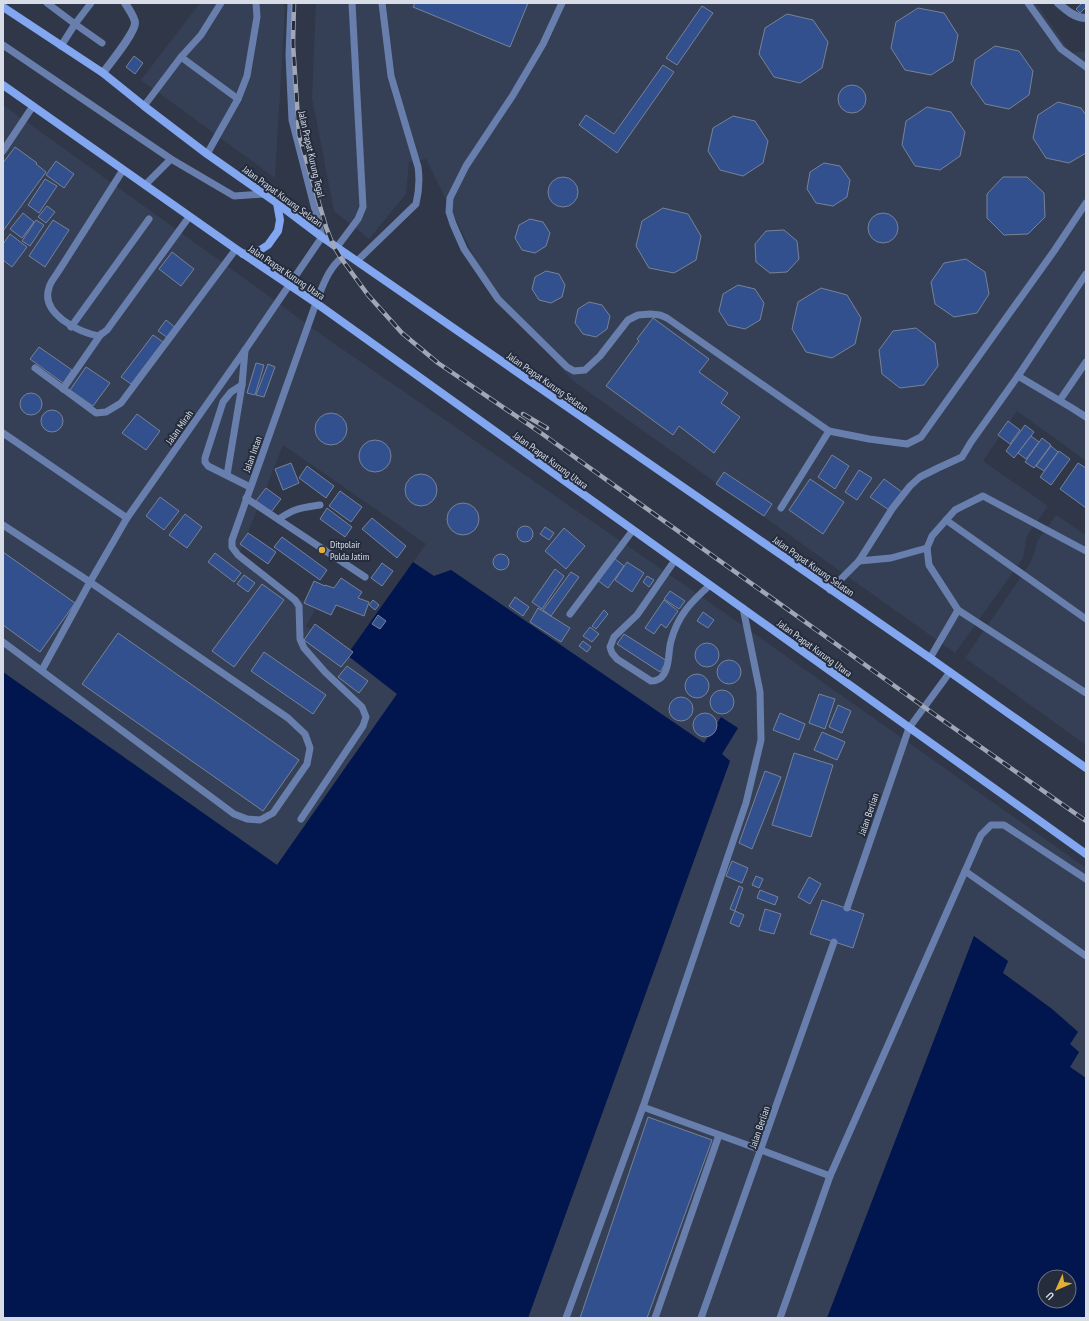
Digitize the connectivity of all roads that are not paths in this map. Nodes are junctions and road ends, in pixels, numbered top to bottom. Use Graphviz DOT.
graph roads {
  1 [pos="47,3"];
  2 [pos="91,3"];
  3 [pos="125,3"];
  4 [pos="221,3"];
  5 [pos="256,3"];
  6 [pos="291,3"];
  7 [pos="352,3"];
  8 [pos="382,3"];
  9 [pos="562,3"];
  10 [pos="1028,3"];
  11 [pos="1058,3"];
  12 [pos="3,7"];
  13 [pos="1086,18"];
  14 [pos="75,24"];
  15 [pos="102,43"];
  16 [pos="3,44"];
  17 [pos="61,46"];
  18 [pos="181,57"];
  19 [pos="1086,67"];
  20 [pos="103,73"];
  21 [pos="3,85"];
  22 [pos="238,99"];
  23 [pos="33,106"];
  24 [pos="144,106"];
  25 [pos="3,151"];
  26 [pos="207,154"];
  27 [pos="171,159"];
  28 [pos="124,170"];
  29 [pos="145,185"];
  30 [pos="264,194"];
  31 [pos="277,203"];
  32 [pos="1086,203"];
  33 [pos="190,217"];
  34 [pos="149,219"];
  35 [pos="322,237"];
  36 [pos="337,247"];
  37 [pos="239,252"];
  38 [pos="347,254"];
  39 [pos="357,261"];
  40 [pos="1086,274"];
  41 [pos="289,285"];
  42 [pos="316,304"];
  43 [pos="71,327"];
  44 [pos="101,334"];
  45 [pos="245,350"];
  46 [pos="1086,362"];
  47 [pos="35,368"];
  48 [pos="1018,376"];
  49 [pos="242,386"];
  50 [pos="63,389"];
  51 [pos="1060,400"];
  52 [pos="1086,417"];
  53 [pos="828,431"];
  54 [pos="3,433"];
  55 [pos="227,475"];
  56 [pos="250,487"];
  57 [pos="246,498"];
  58 [pos="320,505"];
  59 [pos="781,508"];
  60 [pos="127,518"];
  61 [pos="279,519"];
  62 [pos="946,520"];
  63 [pos="3,525"];
  64 [pos="633,530"];
  65 [pos="927,548"];
  66 [pos="1086,551"];
  67 [pos="675,560"];
  68 [pos="859,561"];
  69 [pos="365,577"];
  70 [pos="90,582"];
  71 [pos="710,585"];
  72 [pos="830,590"];
  73 [pos="743,608"];
  74 [pos="958,610"];
  75 [pos="570,614"];
  76 [pos="1086,619"];
  77 [pos="3,642"];
  78 [pos="930,658"];
  79 [pos="42,670"];
  80 [pos="950,672"];
  81 [pos="1086,693"];
  82 [pos="909,728"];
  83 [pos="1086,768"];
  84 [pos="302,820"];
  85 [pos="1086,854"];
  86 [pos="965,871"];
  87 [pos="1086,880"];
  88 [pos="847,908"];
  89 [pos="834,942"];
  90 [pos="1086,956"];
  91 [pos="643,1107"];
  92 [pos="720,1135"];
  93 [pos="761,1150"];
  94 [pos="830,1176"];
  95 [pos="566,1318"];
  96 [pos="655,1318"];
  97 [pos="701,1318"];
  98 [pos="780,1318"];
  1 -- 14 [label="lane"];
  2 -- 14 [label="lane"];
  3 -- 20 [label="street"];
  4 -- 18 [label="lane"];
  5 -- 22 [label="lane"];
  6 -- 35 [label="lane, Jalan Prapat Kurung Tegal"];
  7 -- 36 [label="lane"];
  8 -- 39 [label="lane"];
  9 -- 53 [label="lane"];
  10 -- 19 [label="lane"];
  11 -- 13 [label="street"];
  12 -- 17 [label="street, Jalan Prapat Kurung Selatan"];
  14 -- 15 [label="lane"];
  14 -- 17 [label="lane"];
  16 -- 27 [label="lane"];
  17 -- 20 [label="street, Jalan Prapat Kurung Selatan"];
  18 -- 22 [label="lane"];
  18 -- 24 [label="lane"];
  20 -- 24 [label="street, Jalan Prapat Kurung Selatan"];
  21 -- 23 [label="street, Jalan Prapat Kurung Utara"];
  22 -- 26 [label="lane"];
  23 -- 25 [label="lane"];
  23 -- 28 [label="street, Jalan Prapat Kurung Utara"];
  24 -- 26 [label="street, Jalan Prapat Kurung Selatan"];
  26 -- 30 [label="street, Jalan Prapat Kurung Selatan"];
  27 -- 29 [label="lane"];
  27 -- 30 [label="lane"];
  28 -- 29 [label="street, Jalan Prapat Kurung Utara"];
  28 -- 43 [label="lane"];
  29 -- 33 [label="street, Jalan Prapat Kurung Utara"];
  30 -- 31 [label="street, Jalan Prapat Kurung Selatan"];
  31 -- 35 [label="street, Jalan Prapat Kurung Selatan"];
  31 -- 37 [label="street"];
  32 -- 53 [label="lane"];
  33 -- 37 [label="street, Jalan Prapat Kurung Utara"];
  33 -- 44 [label="lane"];
  34 -- 43 [label="lane"];
  35 -- 36 [label="street, Jalan Prapat Kurung Selatan"];
  35 -- 41 [label="lane, Jalan Mirah"];
  36 -- 38 [label="street, Jalan Prapat Kurung Selatan"];
  37 -- 41 [label="street, Jalan Prapat Kurung Utara"];
  37 -- 50 [label="lane"];
  38 -- 39 [label="street, Jalan Prapat Kurung Selatan"];
  38 -- 42 [label="lane, Jalan Intan"];
  39 -- 72 [label="street, Jalan Prapat Kurung Selatan"];
  40 -- 48 [label="lane"];
  41 -- 42 [label="street, Jalan Prapat Kurung Utara"];
  41 -- 45 [label="lane, Jalan Mirah"];
  42 -- 56 [label="lane, Jalan Intan"];
  42 -- 64 [label="street, Jalan Prapat Kurung Utara"];
  43 -- 44 [label="lane"];
  44 -- 50 [label="lane"];
  45 -- 49 [label="lane"];
  45 -- 60 [label="lane, Jalan Mirah"];
  46 -- 51 [label="lane"];
  47 -- 50 [label="lane"];
  48 -- 51 [label="lane"];
  48 -- 68 [label="lane"];
  49 -- 55 [label="lane"];
  49 -- 55 [label="lane"];
  51 -- 52 [label="lane"];
  53 -- 59 [label="lane"];
  54 -- 60 [label="lane"];
  55 -- 56 [label="lane"];
  56 -- 57 [label="lane, Jalan Intan"];
  57 -- 61 [label="lane"];
  57 -- 84 [label="lane, Jalan Intan"];
  58 -- 61 [label="lane"];
  60 -- 70 [label="lane, Jalan Mirah"];
  61 -- 69 [label="lane"];
  62 -- 65 [label="lane"];
  62 -- 66 [label="lane"];
  62 -- 76 [label="lane"];
  63 -- 70 [label="lane"];
  64 -- 67 [label="street, Jalan Prapat Kurung Utara"];
  64 -- 75 [label="lane"];
  65 -- 68 [label="lane"];
  65 -- 74 [label="lane"];
  67 -- 71 [label="street, Jalan Prapat Kurung Utara"];
  67 -- 71 [label="lane"];
  68 -- 72 [label="lane"];
  70 -- 79 [label="lane, Jalan Mirah"];
  70 -- 79 [label="lane"];
  71 -- 73 [label="street, Jalan Prapat Kurung Utara"];
  72 -- 78 [label="street, Jalan Prapat Kurung Selatan"];
  73 -- 82 [label="street, Jalan Prapat Kurung Utara"];
  73 -- 91 [label="lane"];
  74 -- 78 [label="lane"];
  74 -- 81 [label="lane"];
  77 -- 79 [label="lane"];
  78 -- 80 [label="street, Jalan Prapat Kurung Selatan"];
  80 -- 82 [label="lane, Jalan Berlian"];
  80 -- 83 [label="street, Jalan Prapat Kurung Selatan"];
  82 -- 85 [label="street, Jalan Prapat Kurung Utara"];
  82 -- 88 [label="lane, Jalan Berlian"];
  86 -- 87 [label="lane"];
  86 -- 90 [label="lane"];
  86 -- 94 [label="lane"];
  89 -- 93 [label="lane, Jalan Berlian"];
  91 -- 92 [label="lane"];
  91 -- 95 [label="lane"];
  92 -- 93 [label="lane"];
  92 -- 96 [label="lane"];
  93 -- 94 [label="lane"];
  93 -- 97 [label="lane, Jalan Berlian"];
  94 -- 98 [label="lane"];
}
